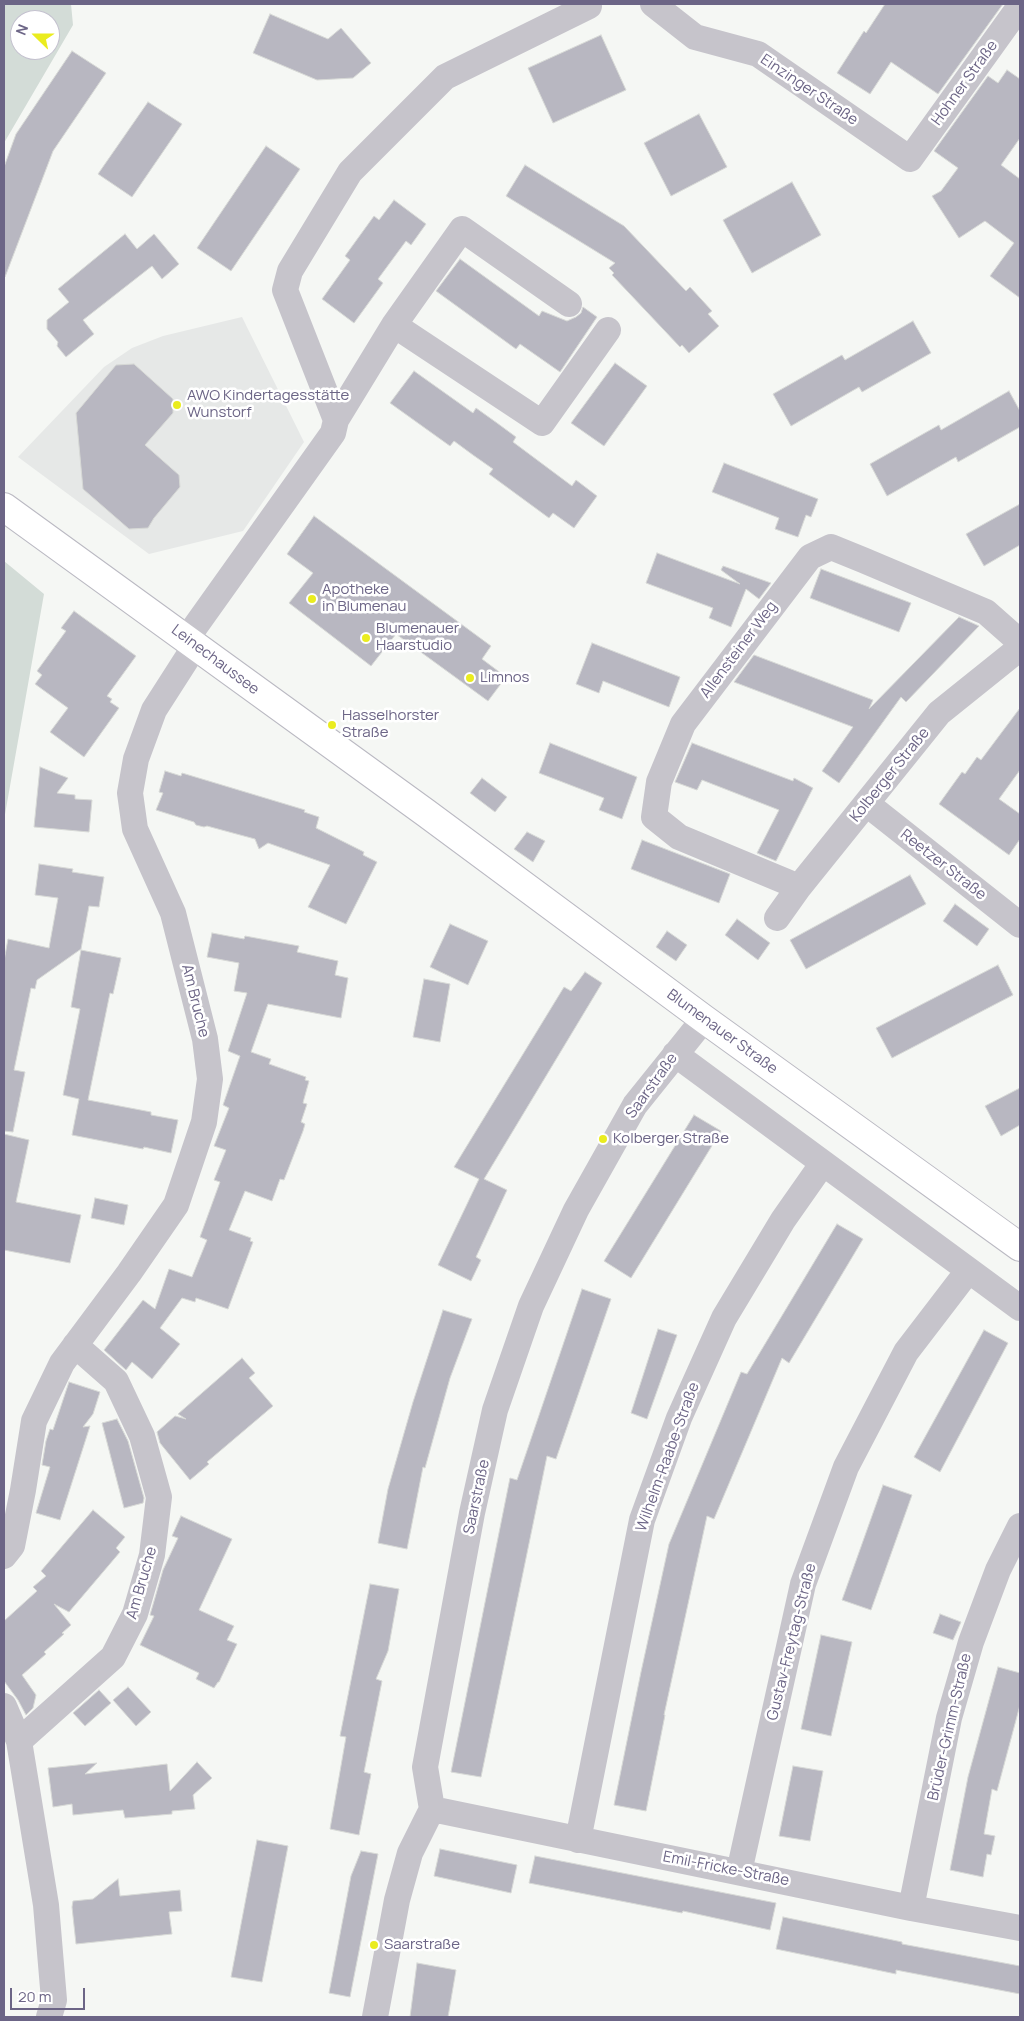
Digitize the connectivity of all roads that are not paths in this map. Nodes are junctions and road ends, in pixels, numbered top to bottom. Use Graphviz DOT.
graph roads {
  1 [pos="590,4"];
  2 [pos="653,4"];
  3 [pos="1020,6"];
  4 [pos="910,159"];
  5 [pos="569,304"];
  6 [pos="394,325"];
  7 [pos="608,330"];
  8 [pos="336,420"];
  9 [pos="4,507"];
  10 [pos="191,642"];
  11 [pos="1020,642"];
  12 [pos="1020,648"];
  13 [pos="867,804"];
  14 [pos="426,813"];
  15 [pos="799,888"];
  16 [pos="777,918"];
  17 [pos="1020,925"];
  18 [pos="704,1020"];
  19 [pos="675,1054"];
  20 [pos="824,1163"];
  21 [pos="1020,1247"];
  22 [pos="968,1271"];
  23 [pos="1020,1308"];
  24 [pos="75,1345"];
  25 [pos="1020,1526"];
  26 [pos="4,1556"];
  27 [pos="4,1706"];
  28 [pos="19,1741"];
  29 [pos="432,1809"];
  30 [pos="578,1840"];
  31 [pos="740,1872"];
  32 [pos="911,1908"];
  33 [pos="1020,1928"];
  34 [pos="49,2017"];
  35 [pos="375,2017"];
  1 -- 8 [label="street"];
  2 -- 4 [label="street, Einzinger Straße"];
  3 -- 4 [label="street, Hohner Straße"];
  5 -- 6 [label="street"];
  6 -- 7 [label="street"];
  6 -- 8 [label="street"];
  8 -- 10 [label="street"];
  9 -- 10 [label="street, Leinechaussee"];
  10 -- 14 [label="street, Leinechaussee"];
  10 -- 24 [label="street, Am Bruche"];
  11 -- 15 [label="street, Allensteiner Weg"];
  12 -- 13 [label="street, Kolberger Straße"];
  13 -- 15 [label="street, Kolberger Straße"];
  13 -- 17 [label="street, Reetzer Straße"];
  14 -- 18 [label="street, Blumenauer Straße"];
  15 -- 16 [label="street, Kolberger Straße"];
  18 -- 19 [label="street, Saarstraße"];
  18 -- 21 [label="street, Blumenauer Straße"];
  19 -- 20 [label="street"];
  19 -- 29 [label="street, Saarstraße"];
  20 -- 22 [label="street"];
  20 -- 30 [label="street, Wilhelm-Raabe-Straße"];
  22 -- 23 [label="street"];
  22 -- 31 [label="street, Gustav-Freytag-Straße"];
  24 -- 26 [label="street, Am Bruche"];
  24 -- 28 [label="street, Am Bruche"];
  25 -- 32 [label="street, Brüder-Grimm-Straße"];
  27 -- 28 [label="street"];
  28 -- 34 [label="street"];
  29 -- 30 [label="street, Emil-Fricke-Straße"];
  29 -- 35 [label="street"];
  30 -- 31 [label="street, Emil-Fricke-Straße"];
  31 -- 32 [label="street, Emil-Fricke-Straße"];
  32 -- 33 [label="street, Emil-Fricke-Straße"];
}
